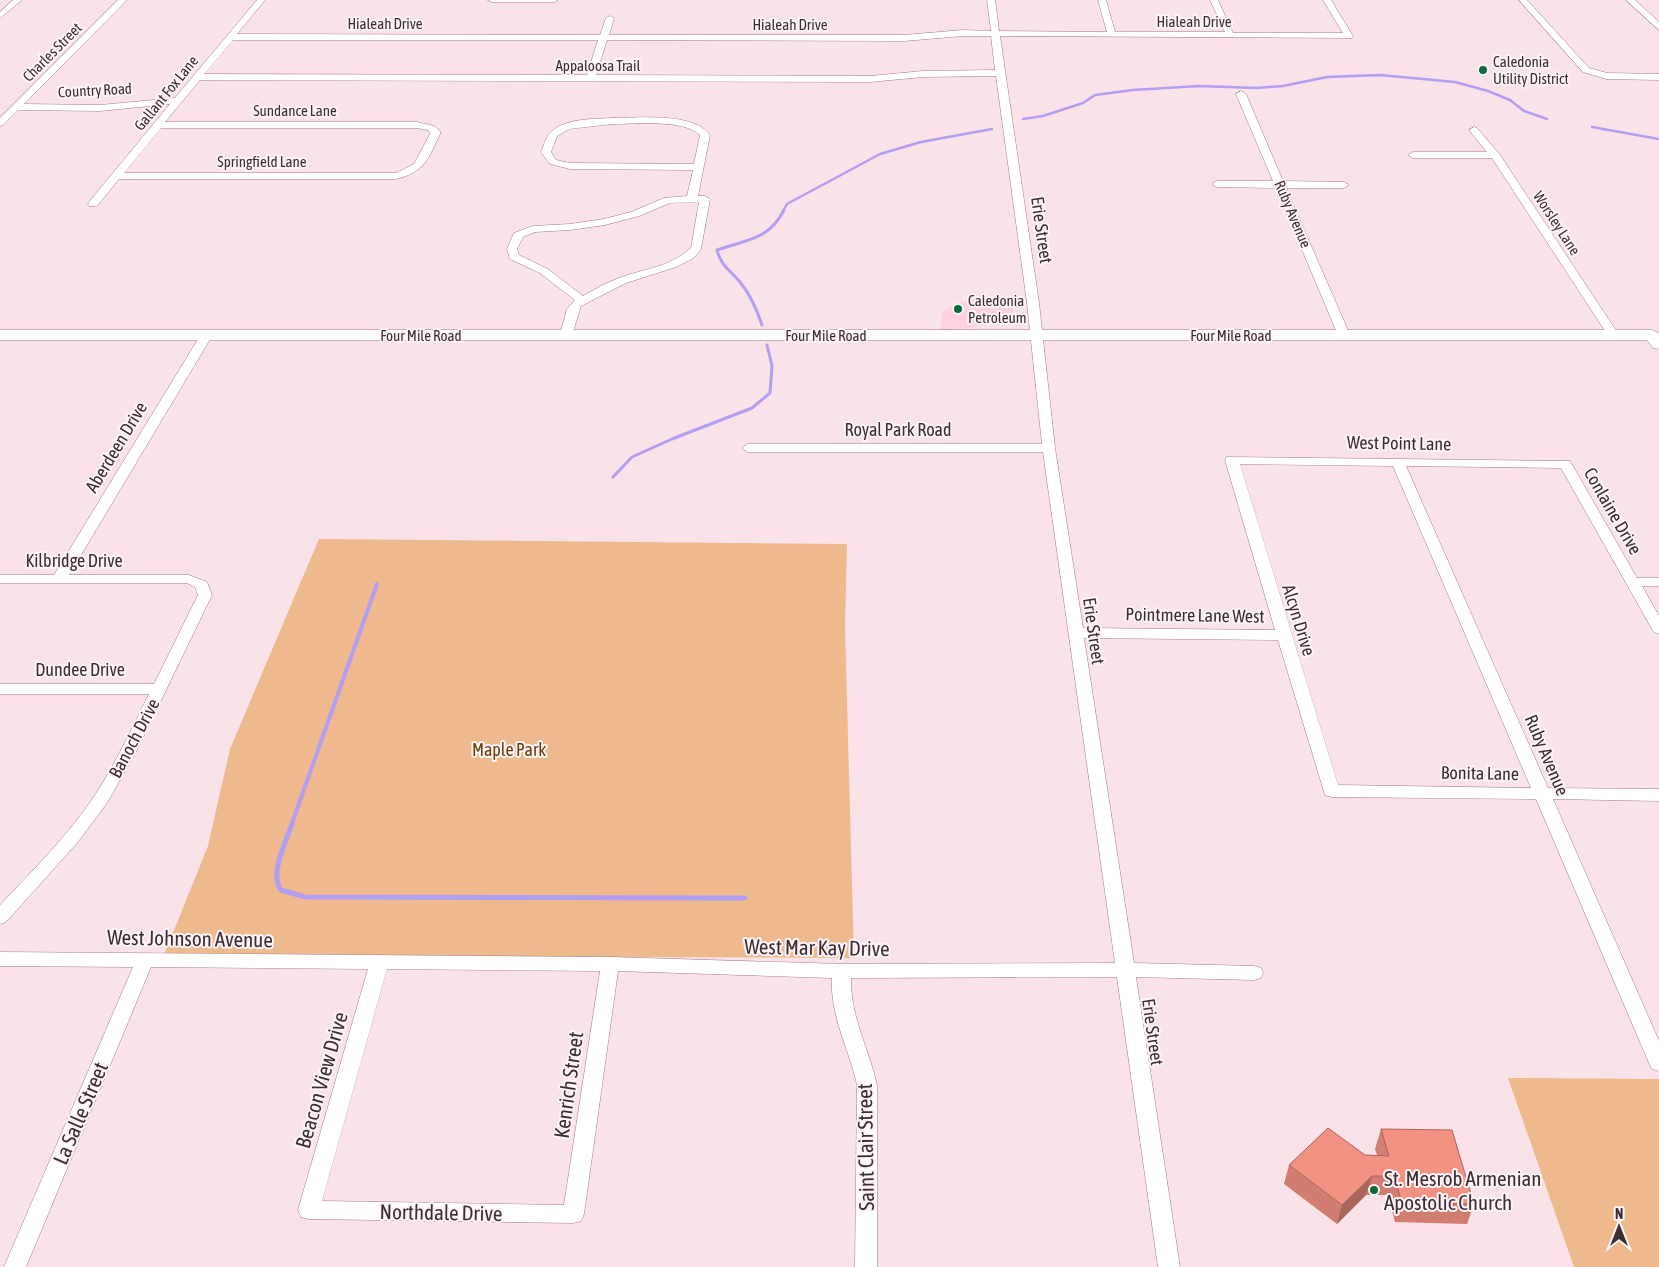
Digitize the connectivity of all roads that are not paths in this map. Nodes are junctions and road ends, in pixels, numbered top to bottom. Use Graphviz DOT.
graph roads {
  1 [pos="18,0"];
  2 [pos="123,0"];
  3 [pos="260,0"];
  4 [pos="492,0"];
  5 [pos="554,0"];
  6 [pos="991,0"];
  7 [pos="1102,0"];
  8 [pos="1214,0"];
  9 [pos="1327,0"];
  10 [pos="1523,0"];
  11 [pos="1630,0"];
  12 [pos="0,16"];
  13 [pos="610,18"];
  14 [pos="1659,27"];
  15 [pos="995,33"];
  16 [pos="1112,35"];
  17 [pos="1230,36"];
  18 [pos="230,37"];
  19 [pos="604,37"];
  20 [pos="1000,73"];
  21 [pos="197,77"];
  22 [pos="1659,77"];
  23 [pos="590,79"];
  24 [pos="1241,94"];
  25 [pos="177,101"];
  26 [pos="15,107"];
  27 [pos="0,123"];
  28 [pos="158,124"];
  29 [pos="1474,130"];
  30 [pos="1413,155"];
  31 [pos="1495,155"];
  32 [pos="699,167"];
  33 [pos="412,175"];
  34 [pos="116,176"];
  35 [pos="1217,184"];
  36 [pos="1280,185"];
  37 [pos="1344,185"];
  38 [pos="692,199"];
  39 [pos="93,204"];
  40 [pos="583,301"];
  41 [pos="0,335"];
  42 [pos="566,335"];
  43 [pos="1344,335"];
  44 [pos="1613,335"];
  45 [pos="206,336"];
  46 [pos="1037,336"];
  47 [pos="1656,340"];
  48 [pos="748,448"];
  49 [pos="1048,448"];
  50 [pos="1232,460"];
  51 [pos="1398,462"];
  52 [pos="1565,464"];
  53 [pos="0,579"];
  54 [pos="59,579"];
  55 [pos="149,579"];
  56 [pos="1632,582"];
  57 [pos="1659,582"];
  58 [pos="1659,629"];
  59 [pos="1076,633"];
  60 [pos="1284,635"];
  61 [pos="0,689"];
  62 [pos="159,689"];
  63 [pos="1331,791"];
  64 [pos="1542,794"];
  65 [pos="1659,795"];
  66 [pos="0,917"];
  67 [pos="0,958"];
  68 [pos="145,960"];
  69 [pos="379,963"];
  70 [pos="610,964"];
  71 [pos="1125,970"];
  72 [pos="842,971"];
  73 [pos="1254,973"];
  74 [pos="1659,1063"];
  75 [pos="309,1210"];
  76 [pos="574,1214"];
  77 [pos="15,1267"];
  78 [pos="866,1267"];
  79 [pos="1169,1267"];
  1 -- 12 [label="street"];
  2 -- 26 [label="street, Charles Street"];
  3 -- 18 [label="street, Gallant Fox Lane"];
  4 -- 5 [label="street"];
  6 -- 15 [label="street, Erie Street"];
  7 -- 16 [label="street"];
  8 -- 17 [label="street"];
  9 -- 17 [label="street, Hialeah Drive"];
  10 -- 22 [label="street"];
  11 -- 14 [label="street"];
  13 -- 19 [label="street"];
  15 -- 16 [label="street, Hialeah Drive"];
  15 -- 19 [label="street, Hialeah Drive"];
  15 -- 20 [label="street, Erie Street"];
  16 -- 17 [label="street, Hialeah Drive"];
  18 -- 19 [label="street, Hialeah Drive"];
  18 -- 21 [label="street, Gallant Fox Lane"];
  19 -- 23 [label="street"];
  20 -- 23 [label="street, Appaloosa Trail"];
  20 -- 46 [label="street, Erie Street"];
  21 -- 23 [label="street, Appaloosa Trail"];
  21 -- 25 [label="street, Gallant Fox Lane"];
  24 -- 36 [label="street, Ruby Avenue"];
  25 -- 26 [label="street, Country Road"];
  25 -- 28 [label="street, Gallant Fox Lane"];
  26 -- 27 [label="street, Charles Street"];
  28 -- 33 [label="street, Sundance Lane"];
  28 -- 34 [label="street, Gallant Fox Lane"];
  29 -- 31 [label="street, Worsley Lane"];
  30 -- 31 [label="street"];
  31 -- 44 [label="street, Worsley Lane"];
  32 -- 32 [label="street"];
  32 -- 38 [label="street"];
  33 -- 34 [label="street, Springfield Lane"];
  34 -- 39 [label="street, Gallant Fox Lane"];
  35 -- 36 [label="street"];
  36 -- 37 [label="street"];
  36 -- 43 [label="street, Ruby Avenue"];
  38 -- 40 [label="street"];
  38 -- 40 [label="street"];
  40 -- 42 [label="street"];
  41 -- 45 [label="main road, Four Mile Road"];
  42 -- 45 [label="main road, Four Mile Road"];
  42 -- 46 [label="main road, Four Mile Road"];
  43 -- 44 [label="main road, Four Mile Road"];
  43 -- 46 [label="main road, Four Mile Road"];
  44 -- 47 [label="main road, Four Mile Road"];
  45 -- 54 [label="street, Aberdeen Drive"];
  46 -- 49 [label="street, Erie Street"];
  48 -- 49 [label="street, Royal Park Road"];
  49 -- 59 [label="street, Erie Street"];
  50 -- 51 [label="street, West Point Lane"];
  50 -- 60 [label="street, Alcyn Drive"];
  51 -- 52 [label="street, West Point Lane"];
  51 -- 64 [label="street, Ruby Avenue"];
  52 -- 56 [label="street, Conlaine Drive"];
  53 -- 54 [label="street, Kilbridge Drive"];
  54 -- 55 [label="street, Kilbridge Drive"];
  55 -- 62 [label="street, Banoch Drive"];
  56 -- 57 [label="street"];
  56 -- 58 [label="street, Conlaine Drive"];
  59 -- 60 [label="street, Pointmere Lane West"];
  59 -- 71 [label="street, Erie Street"];
  60 -- 63 [label="street, Alcyn Drive"];
  61 -- 62 [label="street, Dundee Drive"];
  62 -- 66 [label="street, Banoch Drive"];
  63 -- 64 [label="street, Bonita Lane"];
  64 -- 65 [label="street, Bonita Lane"];
  64 -- 74 [label="street, Ruby Avenue"];
  67 -- 68 [label="street, West Johnson Avenue"];
  68 -- 69 [label="street, West Johnson Avenue"];
  68 -- 77 [label="street, La Salle Street"];
  69 -- 70 [label="street, West Mar Kay Drive"];
  69 -- 75 [label="street, Beacon View Drive"];
  70 -- 72 [label="street, West Mar Kay Drive"];
  70 -- 76 [label="street, Kenrich Street"];
  71 -- 72 [label="street, West Mar Kay Drive"];
  71 -- 73 [label="street, West Mar Kay Drive"];
  71 -- 79 [label="street, Erie Street"];
  72 -- 78 [label="street, Saint Clair Street"];
  75 -- 76 [label="street, Northdale Drive"];
}
